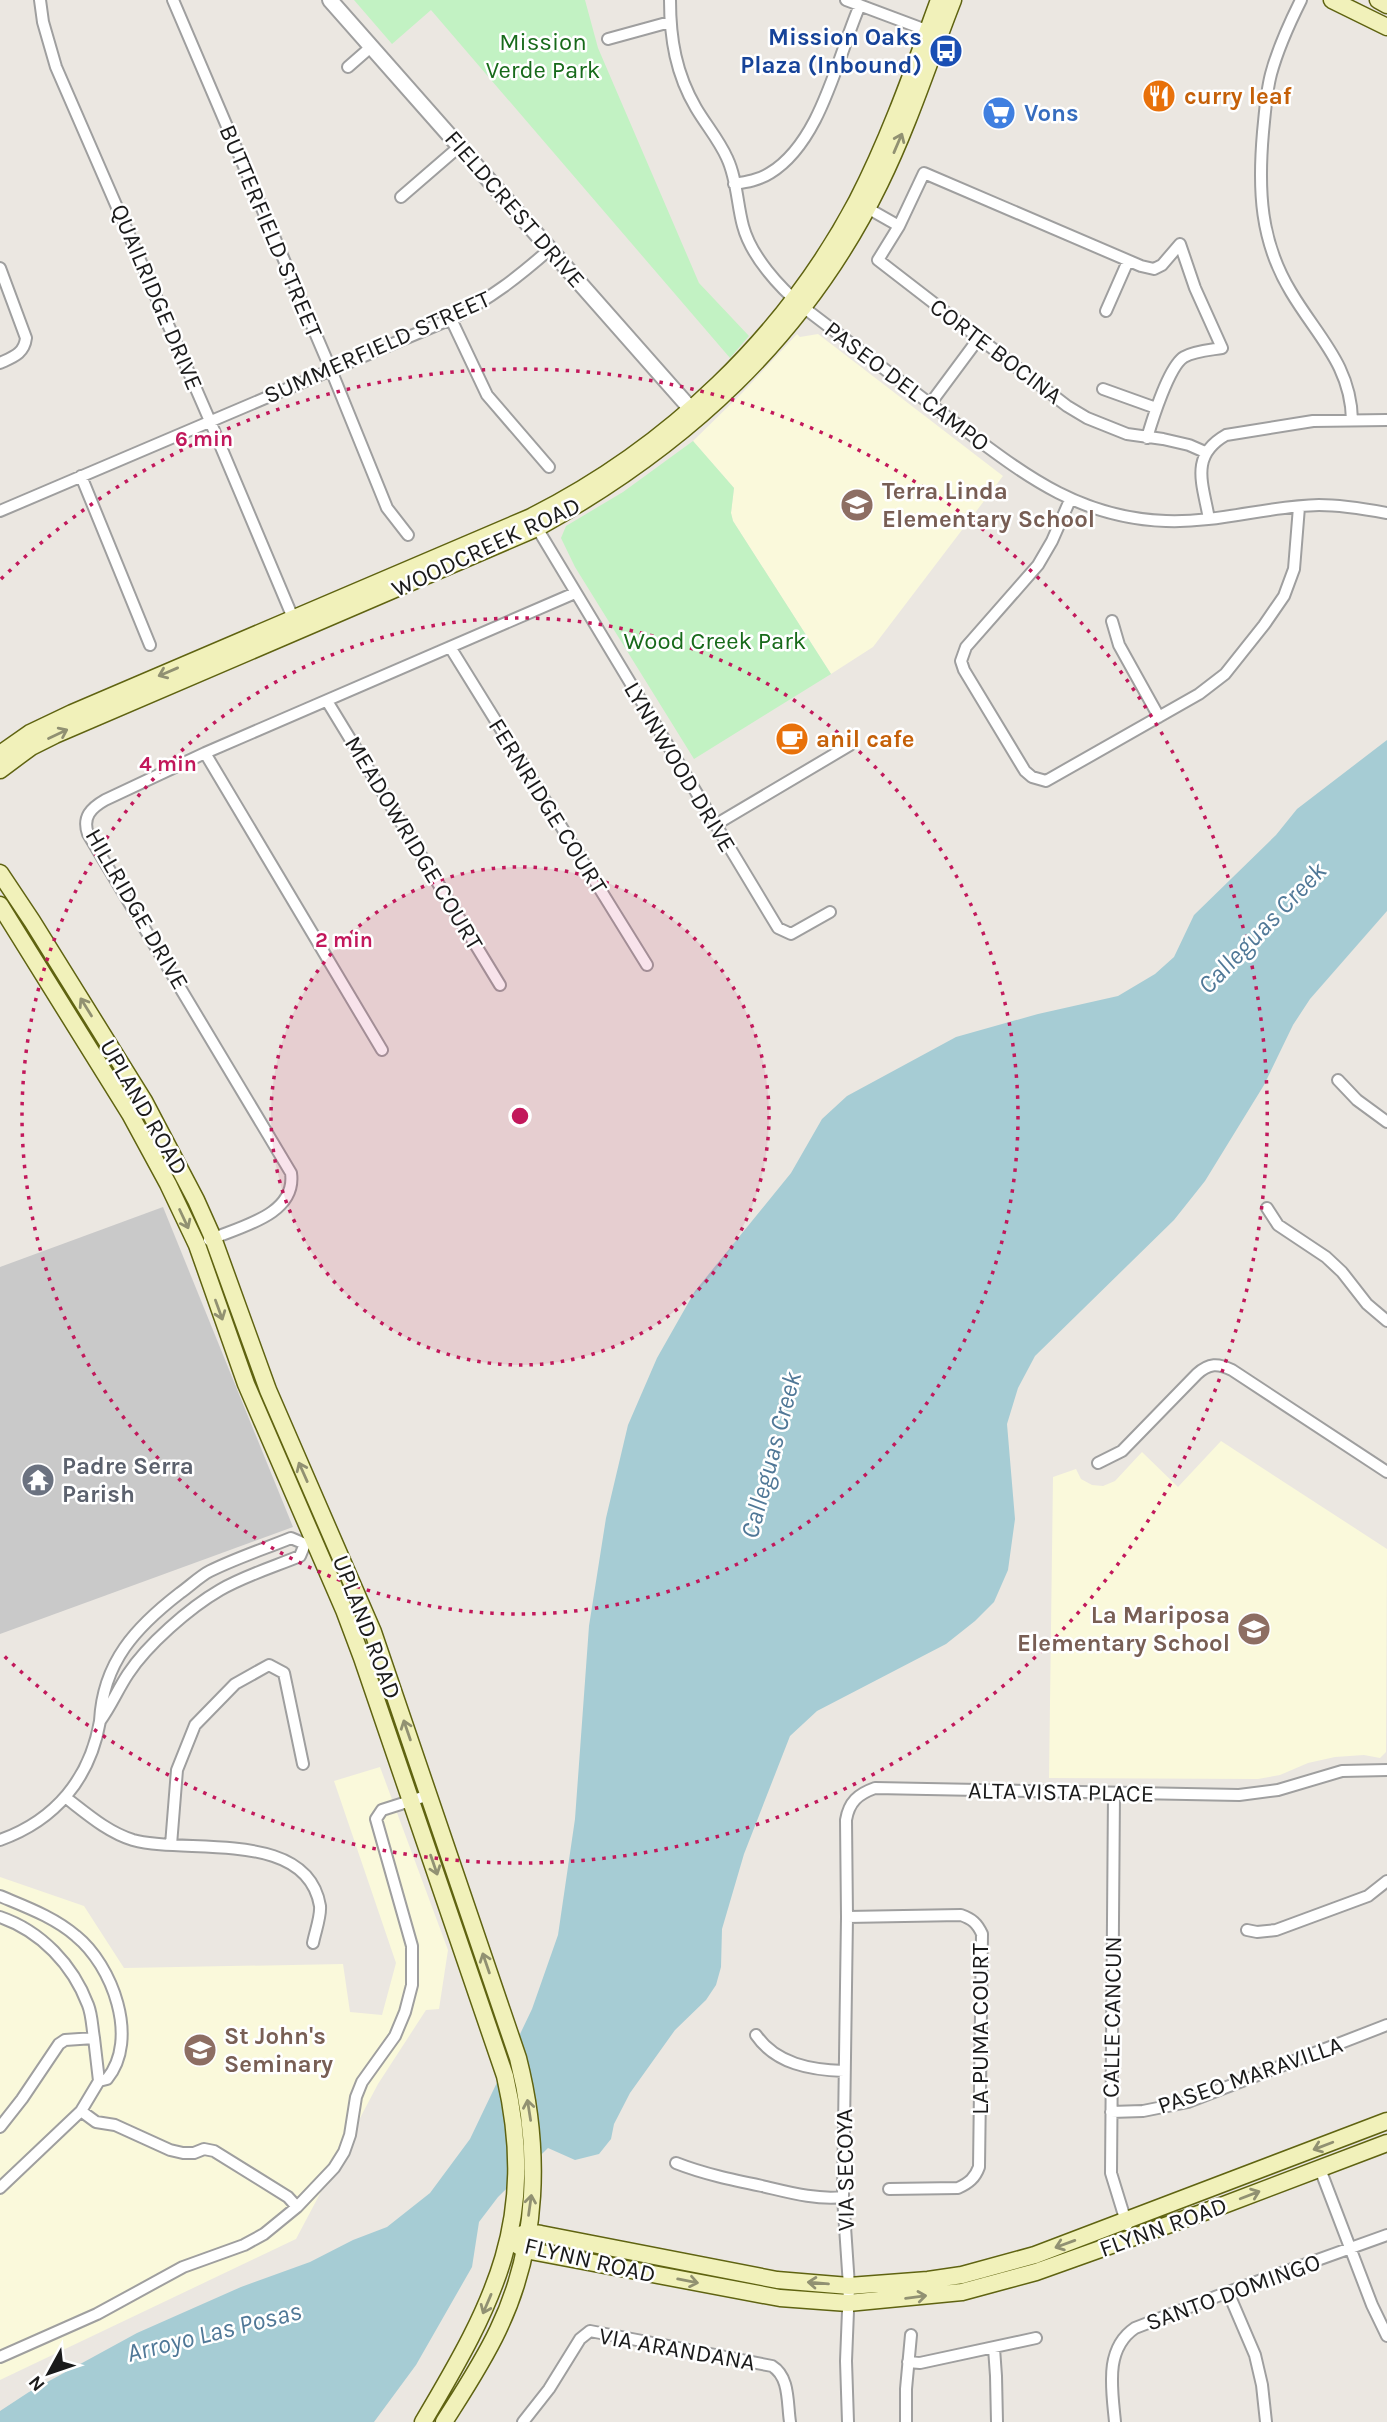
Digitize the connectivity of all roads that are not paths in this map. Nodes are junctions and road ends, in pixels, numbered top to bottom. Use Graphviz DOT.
graph roads {
  1 [pos="40,0"];
  2 [pos="173,0"];
  3 [pos="330,0"];
  4 [pos="670,0"];
  5 [pos="846,0"];
  6 [pos="881,0"];
  7 [pos="939,0"];
  8 [pos="953,0"];
  9 [pos="1301,0"];
  10 [pos="1332,0"];
  11 [pos="1378,0"];
  12 [pos="860,5"];
  13 [pos="1387,5"];
  14 [pos="877,11"];
  15 [pos="670,22"];
  16 [pos="1387,27"];
  17 [pos="934,33"];
  18 [pos="608,39"];
  19 [pos="372,46"];
  20 [pos="348,67"];
  21 [pos="460,146"];
  22 [pos="734,184"];
  23 [pos="401,197"];
  24 [pos="862,205"];
  25 [pos="899,226"];
  26 [pos="550,249"];
  27 [pos="1128,261"];
  28 [pos="0,268"];
  29 [pos="798,303"];
  30 [pos="1106,311"];
  31 [pos="451,319"];
  32 [pos="979,338"];
  33 [pos="0,363"];
  34 [pos="331,370"];
  35 [pos="1103,389"];
  36 [pos="930,404"];
  37 [pos="1156,408"];
  38 [pos="696,414"];
  39 [pos="1352,420"];
  40 [pos="1387,420"];
  41 [pos="210,421"];
  42 [pos="1147,438"];
  43 [pos="1205,452"];
  44 [pos="549,467"];
  45 [pos="80,477"];
  46 [pos="1070,500"];
  47 [pos="1299,507"];
  48 [pos="0,511"];
  49 [pos="1387,513"];
  50 [pos="1209,519"];
  51 [pos="534,522"];
  52 [pos="408,535"];
  53 [pos="575,593"];
  54 [pos="1112,621"];
  55 [pos="295,625"];
  56 [pos="150,645"];
  57 [pos="450,647"];
  58 [pos="327,701"];
  59 [pos="1159,717"];
  60 [pos="850,744"];
  61 [pos="205,753"];
  62 [pos="0,754"];
  63 [pos="0,770"];
  64 [pos="715,825"];
  65 [pos="0,873"];
  66 [pos="0,905"];
  67 [pos="830,912"];
  68 [pos="647,965"];
  69 [pos="500,985"];
  70 [pos="382,1050"];
  71 [pos="1338,1080"];
  72 [pos="1387,1122"];
  73 [pos="1267,1208"];
  74 [pos="213,1238"];
  75 [pos="197,1245"];
  76 [pos="1387,1321"];
  77 [pos="1098,1463"];
  78 [pos="1387,1472"];
  79 [pos="100,1721"];
  80 [pos="303,1764"];
  81 [pos="1387,1770"];
  82 [pos="1114,1793"];
  83 [pos="429,1795"];
  84 [pos="65,1797"];
  85 [pos="412,1800"];
  86 [pos="0,1840"];
  87 [pos="171,1844"];
  88 [pos="1387,1881"];
  89 [pos="0,1896"];
  90 [pos="0,1917"];
  91 [pos="847,1917"];
  92 [pos="1247,1930"];
  93 [pos="313,1943"];
  94 [pos="1387,2025"];
  95 [pos="756,2035"];
  96 [pos="94,2038"];
  97 [pos="844,2071"];
  98 [pos="99,2081"];
  99 [pos="81,2111"];
  100 [pos="1111,2112"];
  101 [pos="1387,2121"];
  102 [pos="0,2127"];
  103 [pos="1387,2143"];
  104 [pos="676,2163"];
  105 [pos="1320,2169"];
  106 [pos="0,2188"];
  107 [pos="889,2189"];
  108 [pos="843,2197"];
  109 [pos="297,2207"];
  110 [pos="1125,2222"];
  111 [pos="527,2232"];
  112 [pos="1387,2235"];
  113 [pos="1131,2238"];
  114 [pos="510,2240"];
  115 [pos="1350,2249"];
  116 [pos="525,2250"];
  117 [pos="849,2286"];
  118 [pos="1228,2292"];
  119 [pos="848,2303"];
  120 [pos="911,2335"];
  121 [pos="1387,2336"];
  122 [pos="1036,2338"];
  123 [pos="993,2348"];
  124 [pos="0,2357"];
  125 [pos="908,2362"];
  126 [pos="423,2422"];
  127 [pos="444,2422"];
  128 [pos="523,2422"];
  129 [pos="790,2422"];
  130 [pos="848,2422"];
  131 [pos="906,2422"];
  132 [pos="997,2422"];
  133 [pos="1115,2422"];
  134 [pos="1266,2422"];
  1 -- 41 [label="street, QUAILRIDGE DRIVE"];
  2 -- 34 [label="street, BUTTERFIELD STREET"];
  3 -- 19 [label="street, FIELDCREST DRIVE"];
  4 -- 15 [label="street, PASEO DEL CAMPO"];
  5 -- 12 [label="street"];
  6 -- 14 [label="street"];
  7 -- 17 [label="main road, WOODCREEK ROAD"];
  8 -- 17 [label="main road, WOODCREEK ROAD"];
  9 -- 39 [label="street"];
  10 -- 16 [label="main road"];
  11 -- 13 [label="main road"];
  12 -- 14 [label="street"];
  12 -- 22 [label="street"];
  14 -- 17 [label="street"];
  15 -- 18 [label="street"];
  15 -- 22 [label="street, PASEO DEL CAMPO"];
  17 -- 24 [label="main road, WOODCREEK ROAD"];
  19 -- 20 [label="street"];
  19 -- 21 [label="street, FIELDCREST DRIVE"];
  21 -- 23 [label="street"];
  21 -- 26 [label="street, FIELDCREST DRIVE"];
  22 -- 29 [label="street, PASEO DEL CAMPO"];
  24 -- 25 [label="street"];
  24 -- 29 [label="main road, WOODCREEK ROAD"];
  25 -- 27 [label="street"];
  25 -- 32 [label="street, CORTE BOCINA"];
  26 -- 31 [label="street, SUMMERFIELD STREET"];
  26 -- 38 [label="street, FIELDCREST DRIVE"];
  27 -- 30 [label="street"];
  27 -- 37 [label="street"];
  28 -- 33 [label="street"];
  29 -- 36 [label="street, PASEO DEL CAMPO"];
  29 -- 38 [label="main road, WOODCREEK ROAD"];
  31 -- 34 [label="street, SUMMERFIELD STREET"];
  31 -- 44 [label="street"];
  32 -- 36 [label="street"];
  32 -- 42 [label="street, CORTE BOCINA"];
  34 -- 41 [label="street, SUMMERFIELD STREET"];
  34 -- 52 [label="street, BUTTERFIELD STREET"];
  35 -- 37 [label="street"];
  36 -- 46 [label="street, PASEO DEL CAMPO"];
  37 -- 42 [label="street"];
  38 -- 51 [label="main road, WOODCREEK ROAD"];
  39 -- 40 [label="street"];
  39 -- 43 [label="street"];
  41 -- 45 [label="street, SUMMERFIELD STREET"];
  41 -- 55 [label="street, QUAILRIDGE DRIVE"];
  42 -- 43 [label="street, CORTE BOCINA"];
  43 -- 50 [label="street"];
  45 -- 48 [label="street, SUMMERFIELD STREET"];
  45 -- 56 [label="street"];
  46 -- 50 [label="street, PASEO DEL CAMPO"];
  46 -- 59 [label="street"];
  47 -- 49 [label="street, PASEO DEL CAMPO"];
  47 -- 50 [label="street, PASEO DEL CAMPO"];
  47 -- 59 [label="street"];
  51 -- 53 [label="street, LYNNWOOD DRIVE"];
  51 -- 55 [label="main road, WOODCREEK ROAD"];
  53 -- 57 [label="street, HILLRIDGE DRIVE"];
  53 -- 64 [label="street, LYNNWOOD DRIVE"];
  54 -- 59 [label="street"];
  55 -- 62 [label="main road, WOODCREEK ROAD, one-way"];
  63 -- 55 [label="main road, WOODCREEK ROAD, one-way"];
  57 -- 58 [label="street, HILLRIDGE DRIVE"];
  57 -- 68 [label="street, FERNRIDGE COURT"];
  58 -- 61 [label="street, HILLRIDGE DRIVE"];
  58 -- 69 [label="street, MEADOWRIDGE COURT"];
  60 -- 64 [label="street"];
  61 -- 70 [label="street"];
  61 -- 74 [label="street, HILLRIDGE DRIVE"];
  64 -- 67 [label="street, LYNNWOOD DRIVE"];
  74 -- 65 [label="main road, UPLAND ROAD, one-way"];
  66 -- 75 [label="main road, UPLAND ROAD, one-way"];
  71 -- 72 [label="street"];
  73 -- 76 [label="street"];
  74 -- 75 [label="street, HILLRIDGE DRIVE"];
  83 -- 74 [label="main road, UPLAND ROAD, one-way"];
  75 -- 85 [label="main road, UPLAND ROAD, one-way"];
  77 -- 78 [label="street"];
  79 -- 79 [label="street"];
  79 -- 84 [label="street"];
  80 -- 87 [label="street"];
  81 -- 82 [label="street, ALTA VISTA PLACE"];
  82 -- 91 [label="street, ALTA VISTA PLACE"];
  82 -- 100 [label="street, CALLE CANCUN"];
  83 -- 85 [label="street"];
  111 -- 83 [label="main road, UPLAND ROAD, one-way"];
  84 -- 86 [label="street"];
  84 -- 87 [label="street"];
  85 -- 109 [label="street"];
  85 -- 114 [label="main road, UPLAND ROAD, one-way"];
  87 -- 93 [label="street"];
  88 -- 92 [label="street"];
  89 -- 98 [label="street"];
  90 -- 96 [label="street"];
  91 -- 97 [label="street, VIA SECOYA"];
  91 -- 107 [label="street, LA PUMA COURT"];
  94 -- 100 [label="street, PASEO MARAVILLA"];
  95 -- 97 [label="street"];
  96 -- 98 [label="street"];
  96 -- 102 [label="street"];
  97 -- 108 [label="street, VIA SECOYA"];
  98 -- 99 [label="street"];
  99 -- 106 [label="street"];
  99 -- 109 [label="street"];
  100 -- 110 [label="street, CALLE CANCUN"];
  101 -- 110 [label="main road, FLYNN ROAD, one-way"];
  103 -- 105 [label="main road, FLYNN ROAD"];
  104 -- 108 [label="street"];
  113 -- 105 [label="main road, FLYNN ROAD, one-way"];
  105 -- 115 [label="street"];
  108 -- 117 [label="street, VIA SECOYA"];
  109 -- 124 [label="street"];
  110 -- 113 [label="street, CALLE CANCUN"];
  110 -- 117 [label="main road, FLYNN ROAD, one-way"];
  111 -- 114 [label="main road, FLYNN ROAD"];
  111 -- 116 [label="main road, UPLAND ROAD"];
  117 -- 111 [label="main road, FLYNN ROAD, one-way"];
  112 -- 115 [label="street, SANTO DOMINGO"];
  119 -- 113 [label="main road, FLYNN ROAD, one-way"];
  114 -- 116 [label="main road, FLYNN ROAD"];
  114 -- 126 [label="main road, UPLAND ROAD, one-way"];
  115 -- 118 [label="street, SANTO DOMINGO"];
  115 -- 121 [label="street"];
  116 -- 119 [label="main road, FLYNN ROAD, one-way"];
  116 -- 127 [label="main road, UPLAND ROAD"];
  117 -- 119 [label="street, VIA SECOYA"];
  118 -- 133 [label="street, SANTO DOMINGO"];
  118 -- 134 [label="street"];
  119 -- 130 [label="street, VIA SECOYA"];
  120 -- 125 [label="street"];
  122 -- 123 [label="street"];
  123 -- 125 [label="street"];
  123 -- 132 [label="street"];
  125 -- 131 [label="street"];
  128 -- 129 [label="street, VIA ARANDANA"];
}
